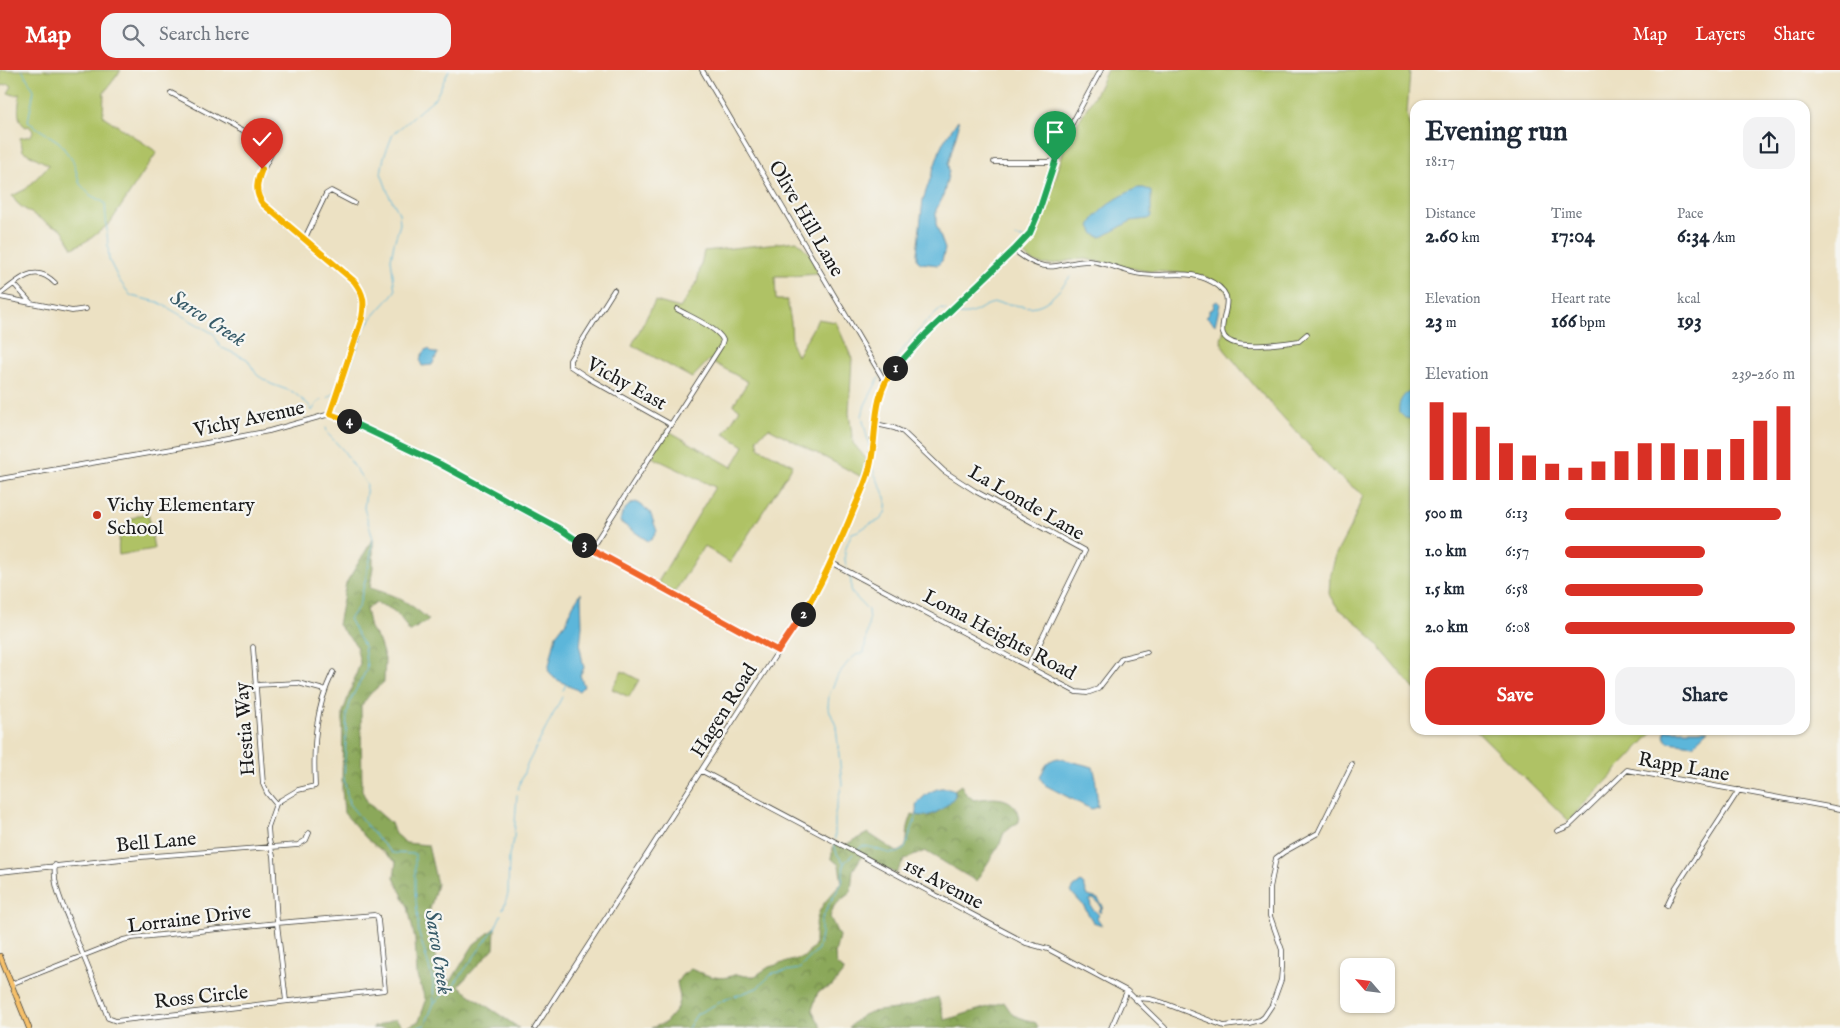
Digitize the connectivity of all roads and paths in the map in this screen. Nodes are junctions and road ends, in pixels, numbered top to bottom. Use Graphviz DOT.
graph roads {
  1 [pos="702,70"];
  2 [pos="1101,70"];
  3 [pos="171,93"];
  4 [pos="994,162"];
  5 [pos="1055,162"];
  6 [pos="354,203"];
  7 [pos="304,240"];
  8 [pos="1014,250"];
  9 [pos="55,283"];
  10 [pos="14,284"];
  11 [pos="614,290"];
  12 [pos="0,296"];
  13 [pos="32,304"];
  14 [pos="86,309"];
  15 [pos="677,309"];
  16 [pos="1306,334"];
  17 [pos="885,382"];
  18 [pos="330,414"];
  19 [pos="670,424"];
  20 [pos="876,424"];
  21 [pos="0,479"];
  22 [pos="591,549"];
  23 [pos="832,563"];
  24 [pos="253,647"];
  25 [pos="778,651"];
  26 [pos="1147,652"];
  27 [pos="1028,666"];
  28 [pos="333,672"];
  29 [pos="255,685"];
  30 [pos="324,690"];
  31 [pos="1352,764"];
  32 [pos="702,771"];
  33 [pos="1739,790"];
  34 [pos="276,804"];
  35 [pos="1840,809"];
  36 [pos="1557,831"];
  37 [pos="309,833"];
  38 [pos="270,846"];
  39 [pos="55,866"];
  40 [pos="0,872"];
  41 [pos="1667,906"];
  42 [pos="377,916"];
  43 [pos="277,923"];
  44 [pos="0,956"];
  45 [pos="83,956"];
  46 [pos="11,984"];
  47 [pos="1127,991"];
  48 [pos="1135,998"];
  49 [pos="286,1001"];
  50 [pos="29,1028"];
  51 [pos="535,1028"];
  52 [pos="1111,1028"];
  53 [pos="1165,1028"];
  1 -- 17 [label="street, Olive Hill Lane"];
  2 -- 5 [label="street, Hagen Road"];
  3 -- 7 [label="street"];
  4 -- 5 [label="street"];
  5 -- 8 [label="street, Hagen Road"];
  6 -- 7 [label="street"];
  7 -- 18 [label="street"];
  8 -- 16 [label="street"];
  8 -- 17 [label="street, Hagen Road"];
  9 -- 10 [label="street"];
  10 -- 12 [label="street"];
  10 -- 13 [label="street"];
  11 -- 19 [label="street, Vichy East"];
  12 -- 13 [label="street"];
  13 -- 14 [label="street"];
  15 -- 19 [label="street, Vichy East"];
  17 -- 20 [label="street, Hagen Road"];
  18 -- 21 [label="street, Vichy Avenue"];
  18 -- 22 [label="street, Vichy Avenue"];
  19 -- 22 [label="street, Vichy East"];
  20 -- 23 [label="street, Hagen Road"];
  20 -- 27 [label="street, La Londe Lane"];
  22 -- 25 [label="street, Vichy Avenue"];
  23 -- 25 [label="street, Hagen Road"];
  23 -- 27 [label="street, Loma Heights Road"];
  24 -- 29 [label="street, Hestia Way"];
  25 -- 32 [label="street, Hagen Road"];
  26 -- 27 [label="street, Loma Heights Road"];
  28 -- 30 [label="street"];
  29 -- 30 [label="street"];
  29 -- 34 [label="street, Hestia Way"];
  30 -- 34 [label="street"];
  31 -- 48 [label="street"];
  32 -- 47 [label="street, 1st Avenue"];
  32 -- 51 [label="street, Hagen Road"];
  33 -- 35 [label="street"];
  33 -- 36 [label="street, Rapp Lane"];
  33 -- 41 [label="street"];
  34 -- 38 [label="street"];
  37 -- 38 [label="street, Bell Lane"];
  38 -- 39 [label="street, Bell Lane"];
  38 -- 43 [label="street"];
  39 -- 40 [label="street, Bell Lane"];
  39 -- 45 [label="street, Ross Circle"];
  42 -- 43 [label="street, Lorraine Drive"];
  42 -- 49 [label="street, Ross Circle"];
  43 -- 45 [label="street, Lorraine Drive"];
  43 -- 49 [label="street"];
  44 -- 46 [label="main road"];
  45 -- 46 [label="street, Lorraine Drive"];
  45 -- 49 [label="street, Ross Circle"];
  46 -- 50 [label="main road"];
  47 -- 48 [label="street, 1st Avenue"];
  47 -- 52 [label="street"];
  48 -- 53 [label="street, 1st Avenue"];
}
